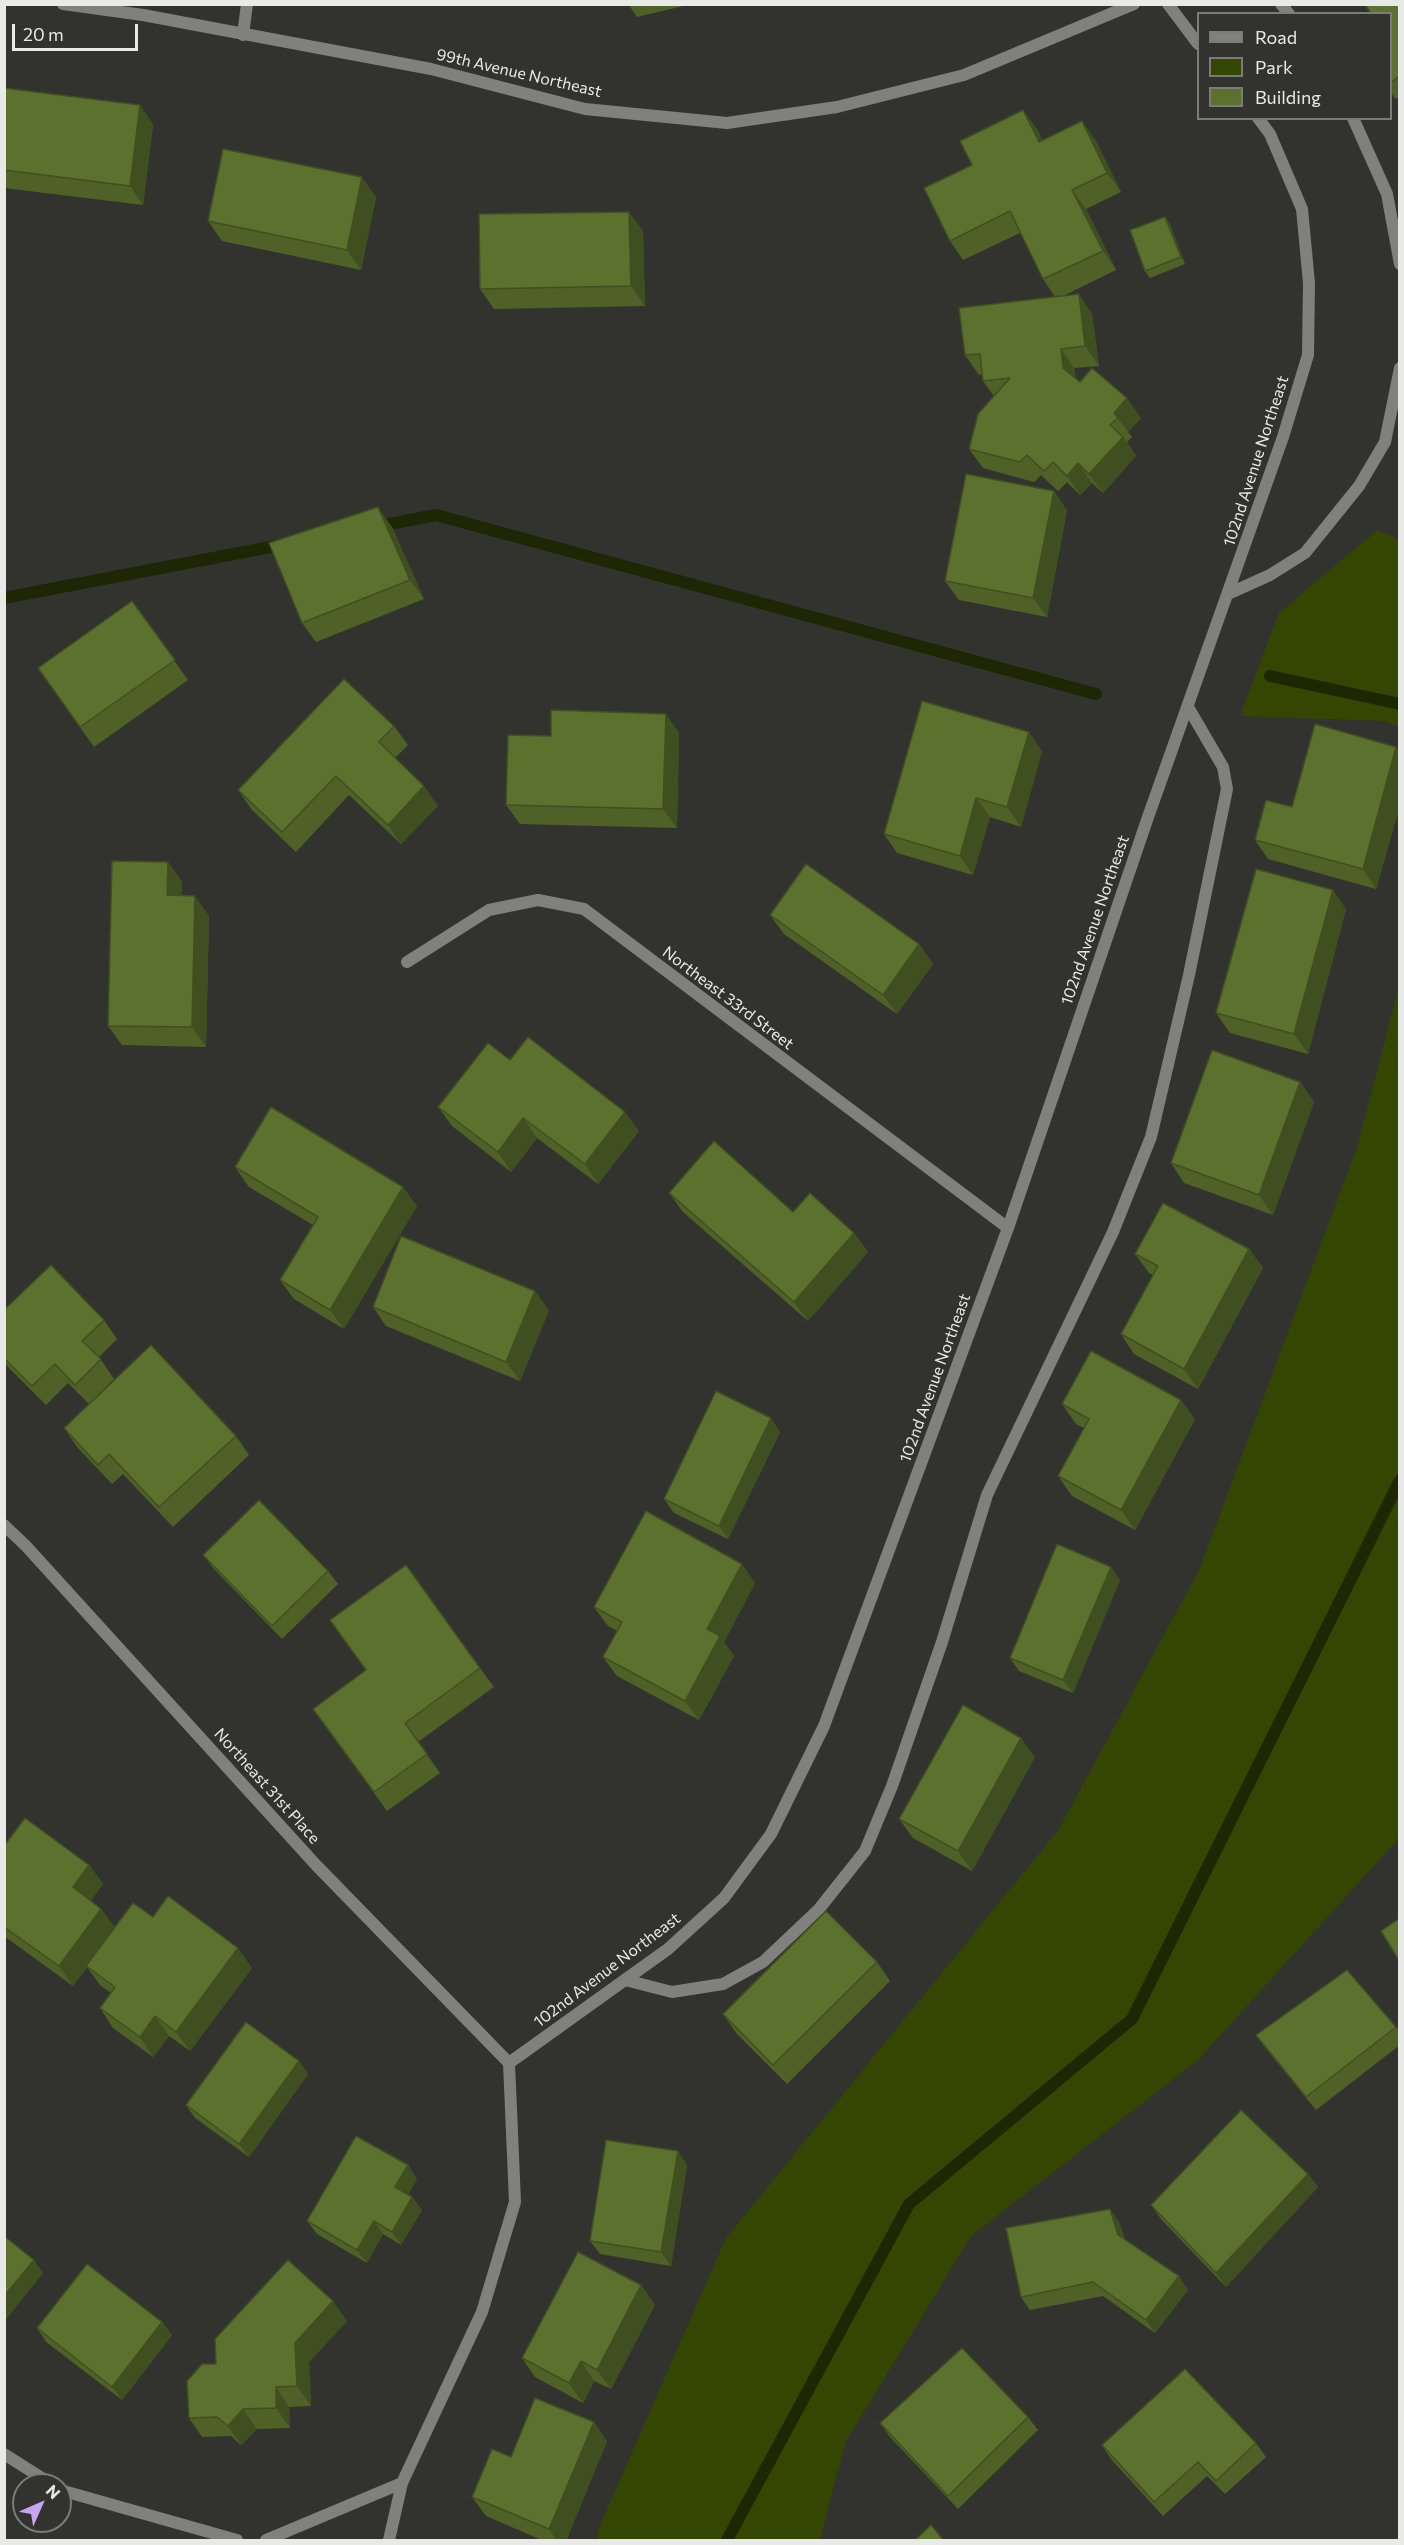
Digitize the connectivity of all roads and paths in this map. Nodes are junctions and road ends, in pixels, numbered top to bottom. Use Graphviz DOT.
graph roads {
  1 [pos="63,4"];
  2 [pos="247,4"];
  3 [pos="1134,4"];
  4 [pos="1168,4"];
  5 [pos="243,35"];
  6 [pos="1197,43"];
  7 [pos="1260,120"];
  8 [pos="1354,120"];
  9 [pos="1400,264"];
  10 [pos="1400,368"];
  11 [pos="1228,594"];
  12 [pos="1188,707"];
  13 [pos="407,962"];
  14 [pos="1008,1228"];
  15 [pos="4,1526"];
  16 [pos="625,1980"];
  17 [pos="509,2064"];
  18 [pos="4,2454"];
  19 [pos="34,2473"];
  20 [pos="402,2483"];
  21 [pos="72,2493"];
  22 [pos="237,2541"];
  23 [pos="266,2541"];
  24 [pos="389,2541"];
  1 -- 5 [label="street, 99th Avenue Northeast"];
  2 -- 5 [label="street"];
  3 -- 5 [label="street, 99th Avenue Northeast"];
  4 -- 6 [label="street"];
  7 -- 11 [label="street, 102nd Avenue Northeast"];
  8 -- 9 [label="street"];
  10 -- 11 [label="street"];
  11 -- 12 [label="street, 102nd Avenue Northeast"];
  12 -- 14 [label="street, 102nd Avenue Northeast"];
  12 -- 16 [label="street"];
  13 -- 14 [label="street, Northeast 33rd Street"];
  14 -- 16 [label="street, 102nd Avenue Northeast"];
  15 -- 17 [label="street, Northeast 31st Place"];
  16 -- 17 [label="street, 102nd Avenue Northeast"];
  17 -- 20 [label="street"];
  18 -- 19 [label="street"];
  20 -- 23 [label="street"];
  20 -- 24 [label="street"];
  21 -- 22 [label="street"];
}
